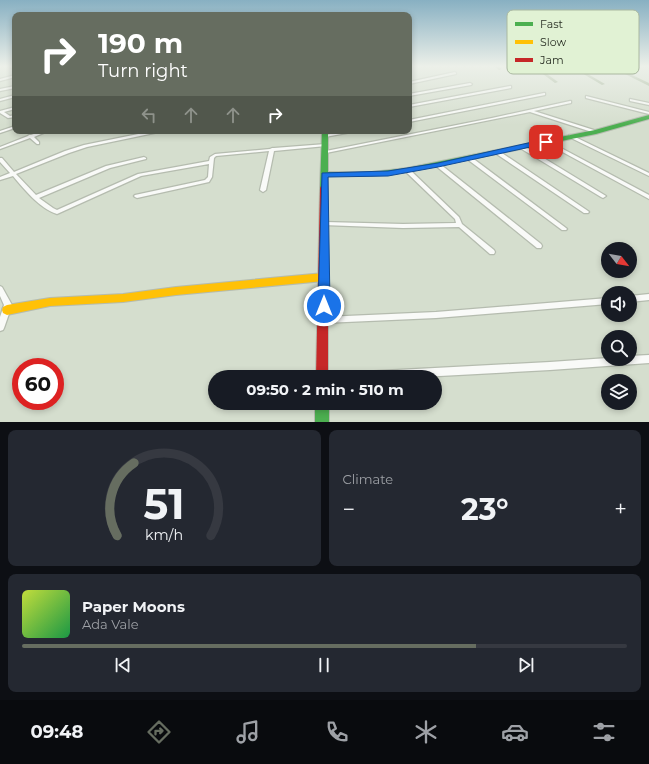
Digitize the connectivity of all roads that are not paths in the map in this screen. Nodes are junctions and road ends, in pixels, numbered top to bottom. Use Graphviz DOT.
graph roads {
  1 [pos="461,86"];
  2 [pos="510,87"];
  3 [pos="12,88"];
  4 [pos="0,90"];
  5 [pos="412,94"];
  6 [pos="544,94"];
  7 [pos="12,97"];
  8 [pos="587,97"];
  9 [pos="0,100"];
  10 [pos="631,100"];
  11 [pos="570,102"];
  12 [pos="649,104"];
  13 [pos="412,105"];
  14 [pos="12,109"];
  15 [pos="531,111"];
  16 [pos="1,112"];
  17 [pos="649,113"];
  18 [pos="12,116"];
  19 [pos="649,117"];
  20 [pos="412,120"];
  21 [pos="12,128"];
  22 [pos="0,132"];
  23 [pos="412,132"];
  24 [pos="596,132"];
  25 [pos="36,134"];
  26 [pos="130,134"];
  27 [pos="144,134"];
  28 [pos="325,134"];
  29 [pos="404,134"];
  30 [pos="30,136"];
  31 [pos="570,136"];
  32 [pos="130,137"];
  33 [pos="546,142"];
  34 [pos="38,143"];
  35 [pos="522,147"];
  36 [pos="0,148"];
  37 [pos="326,148"];
  38 [pos="272,149"];
  39 [pos="497,152"];
  40 [pos="144,158"];
  41 [pos="469,158"];
  42 [pos="0,159"];
  43 [pos="211,162"];
  44 [pos="438,165"];
  45 [pos="407,170"];
  46 [pos="14,173"];
  47 [pos="324,174"];
  48 [pos="649,174"];
  49 [pos="0,179"];
  50 [pos="263,190"];
  51 [pos="137,196"];
  52 [pos="603,196"];
  53 [pos="36,197"];
  54 [pos="649,197"];
  55 [pos="586,212"];
  56 [pos="325,224"];
  57 [pos="460,225"];
  58 [pos="564,228"];
  59 [pos="539,246"];
  60 [pos="492,252"];
  61 [pos="324,277"];
  62 [pos="0,289"];
  63 [pos="649,297"];
  64 [pos="637,298"];
  65 [pos="601,301"];
  66 [pos="7,310"];
  67 [pos="324,320"];
  68 [pos="0,328"];
  69 [pos="649,359"];
  70 [pos="322,370"];
  71 [pos="442,372"];
  72 [pos="322,410"];
  73 [pos="322,422"];
  1 -- 5 [label="street"];
  2 -- 13 [label="street"];
  3 -- 4 [label="street"];
  6 -- 20 [label="street"];
  7 -- 9 [label="street"];
  8 -- 17 [label="street"];
  10 -- 12 [label="street"];
  11 -- 15 [label="street"];
  14 -- 16 [label="street"];
  15 -- 23 [label="street"];
  15 -- 24 [label="street"];
  16 -- 18 [label="street"];
  19 -- 24 [label="street"];
  21 -- 22 [label="street"];
  24 -- 31 [label="street"];
  25 -- 30 [label="street"];
  26 -- 32 [label="street"];
  27 -- 32 [label="street"];
  28 -- 37 [label="street"];
  29 -- 37 [label="street"];
  30 -- 34 [label="street"];
  30 -- 36 [label="street"];
  31 -- 33 [label="street"];
  31 -- 48 [label="street"];
  32 -- 46 [label="street"];
  33 -- 35 [label="street"];
  33 -- 54 [label="street"];
  35 -- 39 [label="street"];
  35 -- 52 [label="street"];
  37 -- 38 [label="street"];
  37 -- 47 [label="street"];
  38 -- 43 [label="street"];
  38 -- 50 [label="street"];
  39 -- 41 [label="street"];
  39 -- 55 [label="street"];
  40 -- 53 [label="street"];
  41 -- 44 [label="street"];
  41 -- 58 [label="street"];
  42 -- 46 [label="street"];
  43 -- 51 [label="street"];
  43 -- 53 [label="street"];
  44 -- 45 [label="street"];
  44 -- 59 [label="street"];
  45 -- 47 [label="street"];
  45 -- 57 [label="street"];
  46 -- 49 [label="street"];
  46 -- 53 [label="street"];
  47 -- 56 [label="street"];
  56 -- 57 [label="street"];
  56 -- 61 [label="street"];
  57 -- 60 [label="street"];
  61 -- 66 [label="street"];
  61 -- 67 [label="street"];
  62 -- 66 [label="street"];
  63 -- 64 [label="street"];
  65 -- 67 [label="street"];
  66 -- 68 [label="street"];
  67 -- 70 [label="street"];
  69 -- 71 [label="street"];
  72 -- 73 [label="street"];
}
